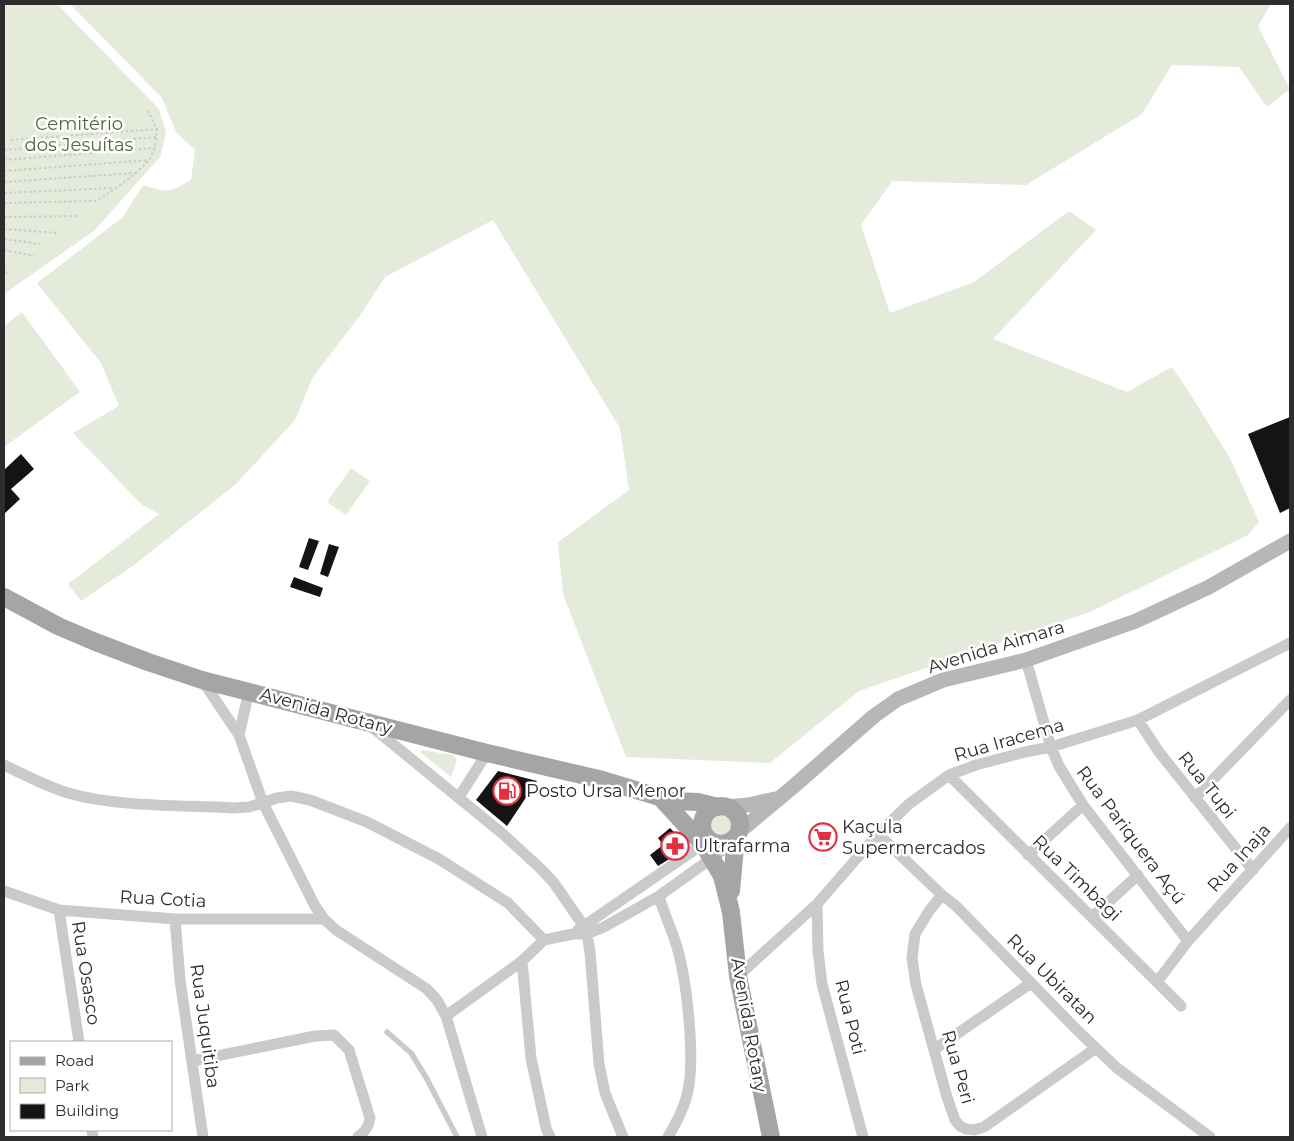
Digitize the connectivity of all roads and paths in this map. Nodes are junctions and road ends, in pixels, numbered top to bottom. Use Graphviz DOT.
graph roads {
  1 [pos="147,108"];
  2 [pos="157,129"];
  3 [pos="157,137"];
  4 [pos="11,140"];
  5 [pos="155,148"];
  6 [pos="4,150"];
  7 [pos="4,160"];
  8 [pos="149,160"];
  9 [pos="4,171"];
  10 [pos="136,173"];
  11 [pos="4,182"];
  12 [pos="116,188"];
  13 [pos="4,193"];
  14 [pos="4,203"];
  15 [pos="77,216"];
  16 [pos="4,217"];
  17 [pos="4,229"];
  18 [pos="58,233"];
  19 [pos="4,239"];
  20 [pos="40,244"];
  21 [pos="4,250"];
  22 [pos="35,256"];
  23 [pos="4,267"];
  24 [pos="6,273"];
  25 [pos="1290,541"];
  26 [pos="4,598"];
  27 [pos="1290,643"];
  28 [pos="1026,660"];
  29 [pos="202,680"];
  30 [pos="249,690"];
  31 [pos="1290,700"];
  32 [pos="1138,720"];
  33 [pos="367,722"];
  34 [pos="239,735"];
  35 [pos="1051,747"];
  36 [pos="487,753"];
  37 [pos="4,765"];
  38 [pos="949,776"];
  39 [pos="658,796"];
  40 [pos="459,797"];
  41 [pos="782,797"];
  42 [pos="1195,798"];
  43 [pos="263,803"];
  44 [pos="1083,805"];
  45 [pos="722,807"];
  46 [pos="1290,828"];
  47 [pos="878,834"];
  48 [pos="735,837"];
  49 [pos="708,851"];
  50 [pos="1028,855"];
  51 [pos="1253,870"];
  52 [pos="1138,875"];
  53 [pos="4,891"];
  54 [pos="942,895"];
  55 [pos="659,896"];
  56 [pos="817,904"];
  57 [pos="59,910"];
  58 [pos="731,912"];
  59 [pos="1092,917"];
  60 [pos="174,919"];
  61 [pos="324,919"];
  62 [pos="585,929"];
  63 [pos="544,940"];
  64 [pos="1188,941"];
  65 [pos="522,961"];
  66 [pos="738,976"];
  67 [pos="1157,982"];
  68 [pos="1031,983"];
  69 [pos="1181,1006"];
  70 [pos="446,1016"];
  71 [pos="387,1032"];
  72 [pos="79,1041"];
  73 [pos="1096,1048"];
  74 [pos="934,1049"];
  75 [pos="192,1061"];
  76 [pos="203,1137"];
  77 [pos="358,1137"];
  78 [pos="458,1137"];
  79 [pos="482,1137"];
  80 [pos="550,1137"];
  81 [pos="623,1137"];
  82 [pos="668,1137"];
  83 [pos="771,1137"];
  84 [pos="863,1137"];
  85 [pos="1210,1137"];
  1 -- 2 [label="path"];
  2 -- 3 [label="path"];
  2 -- 4 [label="path"];
  3 -- 5 [label="path"];
  3 -- 6 [label="path"];
  5 -- 7 [label="path"];
  5 -- 8 [label="path"];
  8 -- 9 [label="path"];
  8 -- 10 [label="path"];
  10 -- 11 [label="path"];
  10 -- 12 [label="path"];
  12 -- 13 [label="path"];
  12 -- 14 [label="path"];
  15 -- 16 [label="path"];
  17 -- 18 [label="path"];
  19 -- 20 [label="path"];
  21 -- 22 [label="path"];
  23 -- 24 [label="path"];
  25 -- 28 [label="main road, Avenida Aimara"];
  26 -- 29 [label="main road, Avenida Rotary"];
  27 -- 32 [label="street, Rua Iracema"];
  28 -- 35 [label="street, Rua Pariquera Açú"];
  28 -- 41 [label="main road, Avenida Aimara"];
  29 -- 30 [label="main road, Avenida Rotary"];
  29 -- 34 [label="street"];
  30 -- 33 [label="main road, Avenida Rotary"];
  30 -- 34 [label="street"];
  31 -- 42 [label="street"];
  32 -- 35 [label="street, Rua Iracema"];
  32 -- 42 [label="street, Rua Tupi"];
  33 -- 36 [label="main road, Avenida Rotary"];
  33 -- 40 [label="street"];
  34 -- 43 [label="street"];
  35 -- 38 [label="street, Rua Iracema"];
  35 -- 44 [label="street, Rua Pariquera Açú"];
  36 -- 39 [label="main road, Avenida Rotary"];
  36 -- 40 [label="street"];
  37 -- 43 [label="street"];
  38 -- 47 [label="street, Rua Iracema"];
  38 -- 50 [label="street, Rua Timbagi"];
  39 -- 45 [label="main road, Avenida Rotary"];
  39 -- 49 [label="main road, Avenida Rotary"];
  40 -- 62 [label="street"];
  41 -- 45 [label="main road"];
  41 -- 48 [label="main road, Avenida Aimara"];
  42 -- 51 [label="street, Rua Tupi"];
  43 -- 61 [label="street"];
  43 -- 63 [label="street"];
  44 -- 50 [label="street"];
  44 -- 52 [label="street, Rua Pariquera Açú"];
  45 -- 48 [label="main road"];
  45 -- 48 [label="main road"];
  46 -- 51 [label="street, Rua Inaja"];
  47 -- 54 [label="street, Rua Ubiratan"];
  47 -- 56 [label="street, Rua Iracema"];
  48 -- 49 [label="street"];
  48 -- 58 [label="main road, Avenida Rotary"];
  49 -- 55 [label="street"];
  49 -- 58 [label="main road, Avenida Rotary"];
  49 -- 62 [label="street"];
  50 -- 59 [label="street, Rua Timbagi"];
  51 -- 64 [label="street, Rua Inaja"];
  52 -- 59 [label="street"];
  52 -- 64 [label="street, Rua Pariquera Açú"];
  53 -- 57 [label="street, Rua Cotia"];
  54 -- 68 [label="street, Rua Ubiratan"];
  54 -- 74 [label="street, Rua Peri"];
  55 -- 62 [label="street"];
  55 -- 82 [label="street"];
  56 -- 66 [label="street, Rua Iracema"];
  56 -- 84 [label="street, Rua Poti"];
  57 -- 60 [label="street, Rua Cotia"];
  57 -- 72 [label="street, Rua Osasco"];
  58 -- 66 [label="main road, Avenida Rotary"];
  59 -- 67 [label="street, Rua Timbagi"];
  60 -- 61 [label="street, Rua Cotia"];
  60 -- 75 [label="street, Rua Juquitiba"];
  61 -- 70 [label="street"];
  62 -- 63 [label="street"];
  62 -- 81 [label="street"];
  63 -- 65 [label="street"];
  64 -- 67 [label="street, Rua Inaja"];
  65 -- 70 [label="street"];
  65 -- 80 [label="street"];
  66 -- 83 [label="main road, Avenida Rotary"];
  67 -- 69 [label="street, Rua Timbagi"];
  68 -- 73 [label="street, Rua Ubiratan"];
  68 -- 74 [label="street"];
  70 -- 79 [label="street"];
  71 -- 78 [label="lane"];
  73 -- 74 [label="street, Rua Peri"];
  73 -- 85 [label="street, Rua Ubiratan"];
  75 -- 76 [label="street, Rua Juquitiba"];
  75 -- 77 [label="street"];
}
